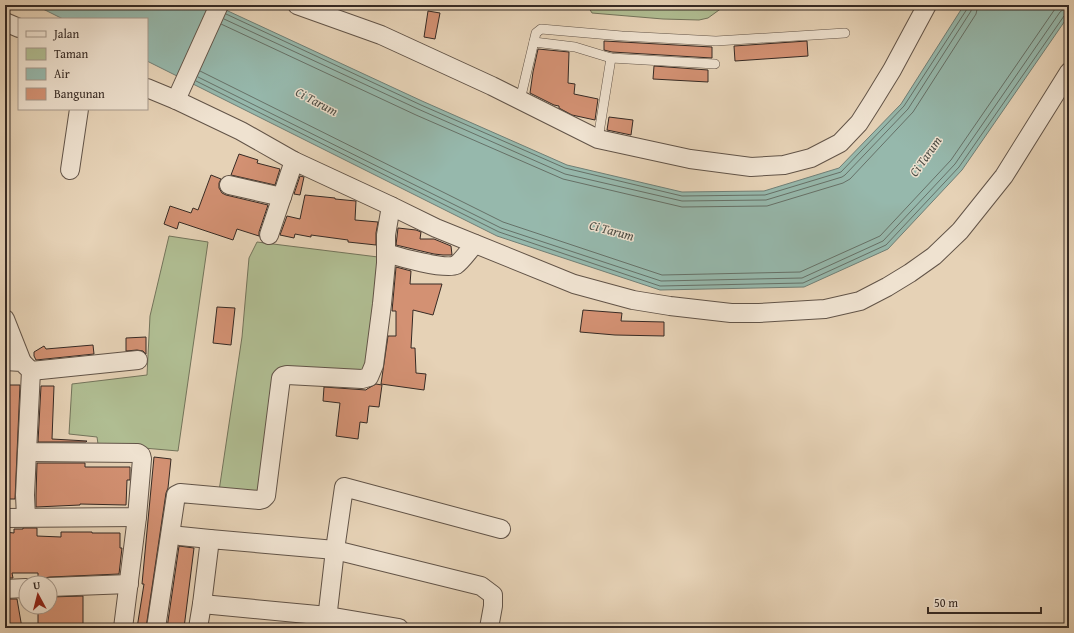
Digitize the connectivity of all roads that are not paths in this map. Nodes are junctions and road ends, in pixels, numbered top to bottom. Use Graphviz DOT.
graph roads {
  1 [pos="219,5"];
  2 [pos="297,5"];
  3 [pos="319,5"];
  4 [pos="927,5"];
  5 [pos="335,19"];
  6 [pos="5,22"];
  7 [pos="18,28"];
  8 [pos="845,33"];
  9 [pos="534,42"];
  10 [pos="611,58"];
  11 [pos="715,64"];
  12 [pos="1069,72"];
  13 [pos="148,88"];
  14 [pos="177,96"];
  15 [pos="148,98"];
  16 [pos="520,100"];
  17 [pos="79,110"];
  18 [pos="598,140"];
  19 [pos="260,142"];
  20 [pos="294,161"];
  21 [pos="70,170"];
  22 [pos="229,185"];
  23 [pos="282,197"];
  24 [pos="391,206"];
  25 [pos="269,235"];
  26 [pos="475,244"];
  27 [pos="386,253"];
  28 [pos="5,320"];
  29 [pos="138,360"];
  30 [pos="20,365"];
  31 [pos="27,452"];
  32 [pos="137,517"];
  33 [pos="5,518"];
  34 [pos="26,518"];
  35 [pos="501,528"];
  36 [pos="180,536"];
  37 [pos="210,539"];
  38 [pos="335,550"];
  39 [pos="129,584"];
  40 [pos="58,587"];
  41 [pos="18,588"];
  42 [pos="5,589"];
  43 [pos="202,604"];
  44 [pos="327,622"];
  45 [pos="123,628"];
  46 [pos="156,628"];
  47 [pos="198,628"];
  48 [pos="399,628"];
  49 [pos="489,628"];
  1 -- 14 [label="street"];
  2 -- 5 [label="street"];
  3 -- 5 [label="lane"];
  4 -- 18 [label="street"];
  5 -- 16 [label="street"];
  6 -- 7 [label="street"];
  8 -- 9 [label="lane"];
  9 -- 10 [label="lane"];
  9 -- 16 [label="lane"];
  10 -- 11 [label="lane"];
  10 -- 18 [label="lane"];
  12 -- 26 [label="street"];
  13 -- 14 [label="street"];
  14 -- 19 [label="street"];
  15 -- 19 [label="street"];
  16 -- 18 [label="street"];
  17 -- 21 [label="street"];
  19 -- 20 [label="street"];
  20 -- 23 [label="street"];
  20 -- 24 [label="street"];
  22 -- 23 [label="street"];
  23 -- 25 [label="street"];
  24 -- 26 [label="street"];
  24 -- 27 [label="street"];
  26 -- 27 [label="street"];
  27 -- 46 [label="street"];
  28 -- 30 [label="street"];
  29 -- 30 [label="street"];
  30 -- 31 [label="street"];
  31 -- 32 [label="street"];
  31 -- 34 [label="street"];
  32 -- 34 [label="street"];
  32 -- 39 [label="street"];
  33 -- 34 [label="street"];
  35 -- 38 [label="street"];
  36 -- 37 [label="street"];
  37 -- 38 [label="street"];
  37 -- 43 [label="street"];
  38 -- 44 [label="street"];
  38 -- 49 [label="street"];
  39 -- 40 [label="street"];
  39 -- 45 [label="street"];
  41 -- 42 [label="street"];
  43 -- 44 [label="street"];
  43 -- 47 [label="street"];
  44 -- 48 [label="street"];
}
